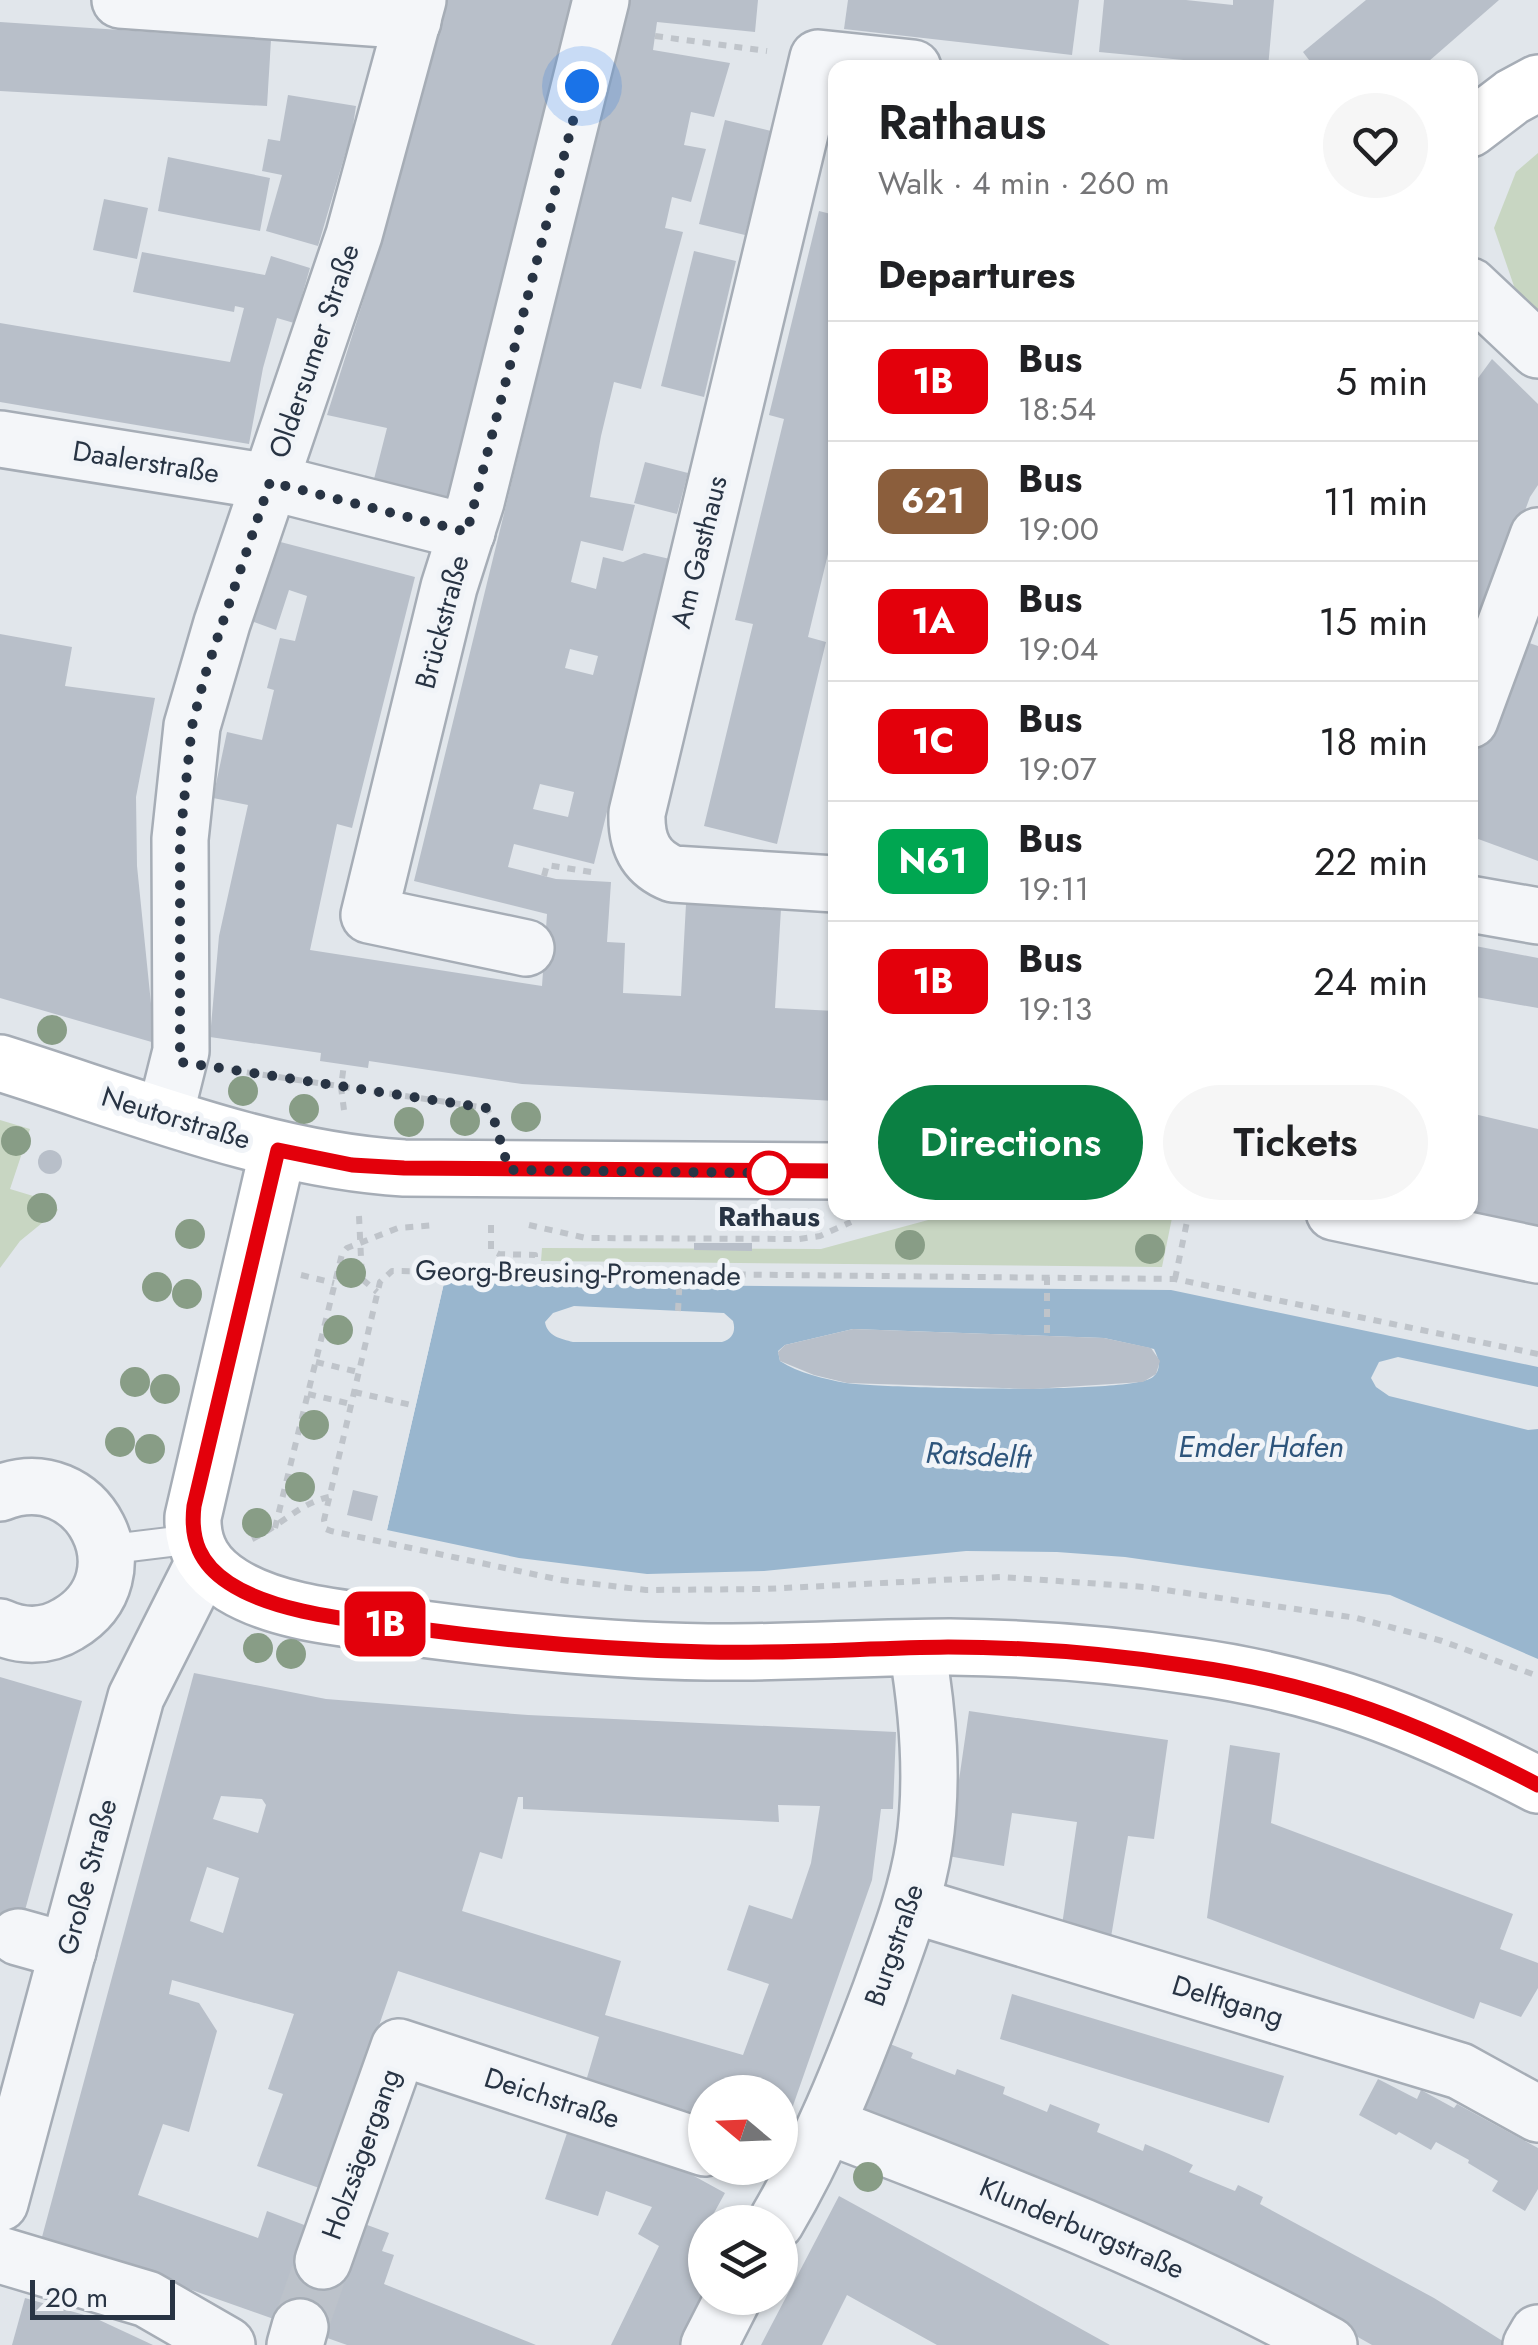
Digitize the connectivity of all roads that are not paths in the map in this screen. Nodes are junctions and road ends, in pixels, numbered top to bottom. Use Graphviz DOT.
graph roads {
  1 [pos="120,0"];
  2 [pos="602,0"];
  3 [pos="416,10"];
  4 [pos="837,60"];
  5 [pos="1538,82"];
  6 [pos="1478,123"];
  7 [pos="1478,294"];
  8 [pos="1538,350"];
  9 [pos="0,439"];
  10 [pos="270,482"];
  11 [pos="467,532"];
  12 [pos="1538,536"];
  13 [pos="1478,698"];
  14 [pos="828,884"];
  15 [pos="1478,905"];
  16 [pos="1538,916"];
  17 [pos="526,948"];
  18 [pos="0,1063"];
  19 [pos="152,1111"];
  20 [pos="278,1150"];
  21 [pos="828,1195"];
  22 [pos="1372,1220"];
  23 [pos="1538,1255"];
  24 [pos="0,1493"];
  25 [pos="199,1550"];
  26 [pos="91,1552"];
  27 [pos="0,1627"];
  28 [pos="0,1647"];
  29 [pos="917,1648"];
  30 [pos="1538,1785"];
  31 [pos="912,1905"];
  32 [pos="28,1940"];
  33 [pos="399,2048"];
  34 [pos="1538,2114"];
  35 [pos="828,2126"];
  36 [pos="688,2142"];
  37 [pos="781,2190"];
  38 [pos="0,2204"];
  39 [pos="0,2255"];
  40 [pos="322,2261"];
  41 [pos="725,2315"];
  42 [pos="1538,2333"];
  43 [pos="226,2345"];
  44 [pos="708,2345"];
  45 [pos="1330,2345"];
  46 [pos="1531,2345"];
  1 -- 3 [label="street"];
  2 -- 11 [label="street, Brückstraße"];
  3 -- 10 [label="street, Oldersumer Straße"];
  4 -- 14 [label="street, Am Gasthaus"];
  5 -- 6 [label="street"];
  7 -- 8 [label="street"];
  9 -- 10 [label="street, Daalerstraße"];
  10 -- 11 [label="street, Daalerstraße"];
  10 -- 19 [label="street, Oldersumer Straße"];
  11 -- 17 [label="street, Brückstraße"];
  12 -- 13 [label="street"];
  15 -- 16 [label="street"];
  18 -- 19 [label="street, Neutorstraße"];
  19 -- 20 [label="street, Neutorstraße"];
  20 -- 21 [label="street, Neutorstraße"];
  20 -- 25 [label="street"];
  22 -- 23 [label="street"];
  24 -- 26 [label="street"];
  25 -- 26 [label="lane"];
  25 -- 28 [label="street"];
  25 -- 29 [label="street"];
  25 -- 32 [label="street, Große Straße"];
  26 -- 27 [label="street"];
  29 -- 30 [label="street"];
  29 -- 31 [label="street, Burgstraße"];
  31 -- 34 [label="street, Delftgang"];
  31 -- 35 [label="street, Burgstraße"];
  32 -- 38 [label="street, Große Straße"];
  33 -- 36 [label="street, Deichstraße"];
  33 -- 40 [label="street, Holzsägergang"];
  35 -- 37 [label="street, Burgstraße"];
  35 -- 45 [label="street, Klunderburgstraße"];
  39 -- 43 [label="street"];
  41 -- 44 [label="street"];
  42 -- 46 [label="street"];
}
